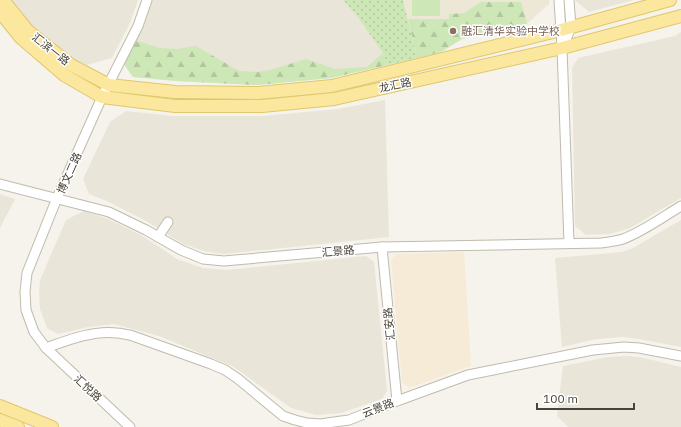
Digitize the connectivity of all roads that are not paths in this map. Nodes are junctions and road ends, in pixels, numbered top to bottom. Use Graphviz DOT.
graph roads {
  1 [pos="4,0"];
  2 [pos="147,0"];
  3 [pos="559,0"];
  4 [pos="569,0"];
  5 [pos="670,0"];
  6 [pos="0,12"];
  7 [pos="681,16"];
  8 [pos="566,29"];
  9 [pos="562,48"];
  10 [pos="109,85"];
  11 [pos="102,97"];
  12 [pos="0,184"];
  13 [pos="57,198"];
  14 [pos="681,206"];
  15 [pos="168,222"];
  16 [pos="158,237"];
  17 [pos="569,243"];
  18 [pos="382,248"];
  19 [pos="46,348"];
  20 [pos="681,356"];
  21 [pos="397,401"];
  22 [pos="0,406"];
  23 [pos="0,420"];
  24 [pos="18,427"];
  25 [pos="52,427"];
  26 [pos="130,427"];
  1 -- 10 [label="main road, 汇滨一路"];
  2 -- 10 [label="street, 博文二路"];
  3 -- 8 [label="street"];
  4 -- 8 [label="street"];
  5 -- 8 [label="main road, 龙汇路"];
  6 -- 11 [label="main road, 汇滨一路"];
  7 -- 9 [label="main road, 龙汇路"];
  8 -- 9 [label="street"];
  8 -- 10 [label="main road, 龙汇路"];
  9 -- 11 [label="main road, 龙汇路"];
  9 -- 17 [label="street"];
  10 -- 11 [label="street, 博文二路"];
  11 -- 13 [label="street, 博文二路"];
  12 -- 13 [label="street, 汇景路"];
  13 -- 16 [label="street, 汇景路"];
  13 -- 19 [label="street, 博文二路"];
  14 -- 17 [label="street, 汇景路"];
  15 -- 16 [label="street"];
  16 -- 18 [label="street, 汇景路"];
  17 -- 18 [label="street, 汇景路"];
  18 -- 21 [label="street, 汇安路"];
  19 -- 21 [label="street, 云景路"];
  19 -- 26 [label="street, 汇悦路"];
  20 -- 21 [label="street, 云景路"];
  22 -- 25 [label="main road"];
  23 -- 24 [label="main road"];
}
